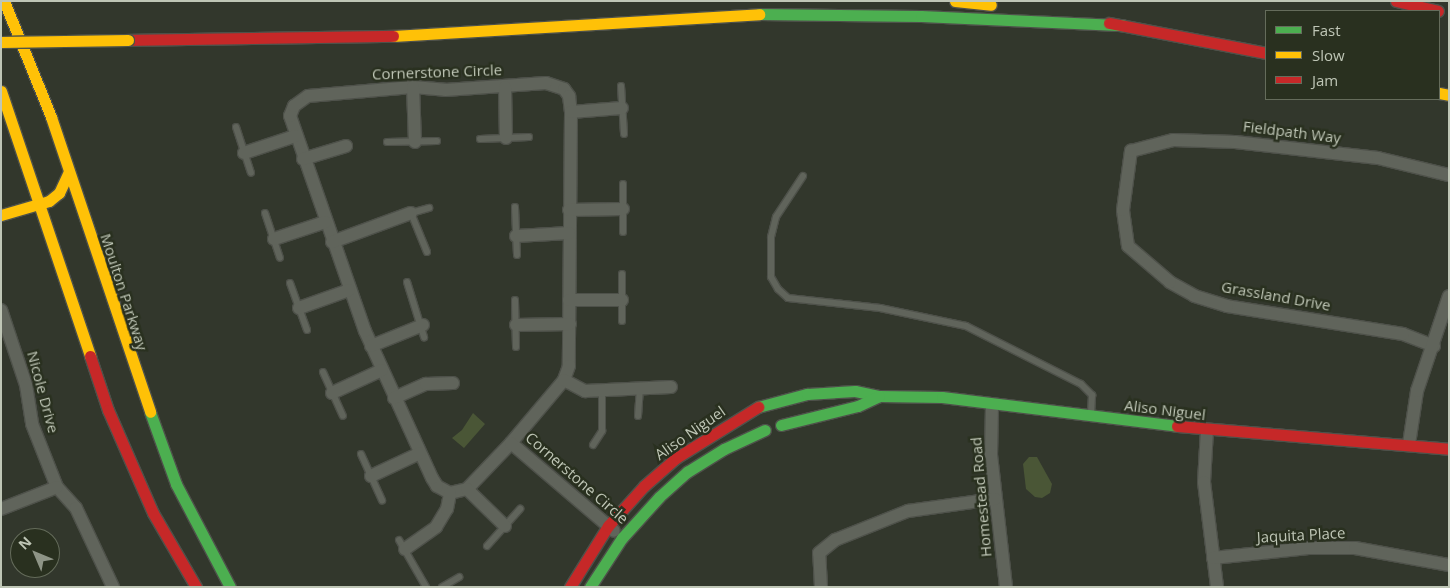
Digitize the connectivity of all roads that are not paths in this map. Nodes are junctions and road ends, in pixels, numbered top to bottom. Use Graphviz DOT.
graph roads {
  1 [pos="4,1"];
  2 [pos="954,1"];
  3 [pos="1396,1"];
  4 [pos="1435,10"];
  5 [pos="1123,25"];
  6 [pos="1,42"];
  7 [pos="1265,53"];
  8 [pos="620,86"];
  9 [pos="413,87"];
  10 [pos="504,87"];
  11 [pos="1,91"];
  12 [pos="622,108"];
  13 [pos="571,112"];
  14 [pos="236,127"];
  15 [pos="624,134"];
  16 [pos="295,136"];
  17 [pos="506,138"];
  18 [pos="529,138"];
  19 [pos="480,139"];
  20 [pos="437,141"];
  21 [pos="387,142"];
  22 [pos="415,142"];
  23 [pos="346,146"];
  24 [pos="244,153"];
  25 [pos="303,159"];
  26 [pos="69,172"];
  27 [pos="251,173"];
  28 [pos="1449,175"];
  29 [pos="803,176"];
  30 [pos="623,184"];
  31 [pos="39,206"];
  32 [pos="515,207"];
  33 [pos="429,208"];
  34 [pos="623,209"];
  35 [pos="569,210"];
  36 [pos="411,213"];
  37 [pos="265,214"];
  38 [pos="1,215"];
  39 [pos="325,222"];
  40 [pos="623,232"];
  41 [pos="569,233"];
  42 [pos="516,236"];
  43 [pos="274,239"];
  44 [pos="332,242"];
  45 [pos="1128,246"];
  46 [pos="427,252"];
  47 [pos="516,255"];
  48 [pos="280,258"];
  49 [pos="622,274"];
  50 [pos="407,282"];
  51 [pos="290,283"];
  52 [pos="349,290"];
  53 [pos="1449,296"];
  54 [pos="515,300"];
  55 [pos="569,300"];
  56 [pos="622,300"];
  57 [pos="298,308"];
  58 [pos="1,310"];
  59 [pos="622,321"];
  60 [pos="570,324"];
  61 [pos="516,325"];
  62 [pos="306,330"];
  63 [pos="424,331"];
  64 [pos="371,346"];
  65 [pos="1434,346"];
  66 [pos="516,347"];
  67 [pos="382,370"];
  68 [pos="323,372"];
  69 [pos="564,380"];
  70 [pos="453,383"];
  71 [pos="671,387"];
  72 [pos="640,389"];
  73 [pos="602,391"];
  74 [pos="332,393"];
  75 [pos="879,396"];
  76 [pos="394,398"];
  77 [pos="992,404"];
  78 [pos="343,416"];
  79 [pos="638,416"];
  80 [pos="1090,416"];
  81 [pos="781,425"];
  82 [pos="766,430"];
  83 [pos="1207,430"];
  84 [pos="511,443"];
  85 [pos="1409,444"];
  86 [pos="593,446"];
  87 [pos="1449,449"];
  88 [pos="420,453"];
  89 [pos="361,454"];
  90 [pos="676,458"];
  91 [pos="687,472"];
  92 [pos="371,476"];
  93 [pos="57,487"];
  94 [pos="467,489"];
  95 [pos="450,493"];
  96 [pos="995,499"];
  97 [pos="382,500"];
  98 [pos="1,509"];
  99 [pos="520,509"];
  100 [pos="505,526"];
  101 [pos="608,526"];
  102 [pos="622,538"];
  103 [pos="402,544"];
  104 [pos="487,546"];
  105 [pos="1213,558"];
  106 [pos="1449,565"];
  107 [pos="459,577"];
  108 [pos="113,587"];
  109 [pos="196,587"];
  110 [pos="230,587"];
  111 [pos="426,587"];
  112 [pos="442,587"];
  113 [pos="570,587"];
  114 [pos="590,587"];
  115 [pos="821,587"];
  116 [pos="1006,587"];
  117 [pos="1217,587"];
  1 -- 26 [label="main road, Moulton Parkway"];
  2 -- 5 [label="main road"];
  3 -- 4 [label="main road"];
  5 -- 6 [label="main road, bridge"];
  5 -- 7 [label="main road"];
  8 -- 12 [label="lane"];
  9 -- 10 [label="street, Cornerstone Circle"];
  9 -- 16 [label="street, Cornerstone Circle"];
  9 -- 22 [label="street"];
  10 -- 13 [label="street, Cornerstone Circle"];
  10 -- 17 [label="street"];
  11 -- 31 [label="main road"];
  12 -- 13 [label="street"];
  12 -- 15 [label="lane"];
  13 -- 35 [label="street, Cornerstone Circle"];
  14 -- 24 [label="lane"];
  16 -- 24 [label="street"];
  16 -- 25 [label="street, Cornerstone Circle"];
  17 -- 18 [label="lane"];
  17 -- 19 [label="lane"];
  20 -- 22 [label="lane"];
  21 -- 22 [label="lane"];
  23 -- 25 [label="street"];
  24 -- 27 [label="lane"];
  25 -- 39 [label="street, Cornerstone Circle"];
  26 -- 31 [label="main road"];
  26 -- 110 [label="main road, Moulton Parkway"];
  28 -- 45 [label="street, Fieldpath Way"];
  29 -- 80 [label="lane"];
  30 -- 34 [label="lane"];
  31 -- 38 [label="main road"];
  31 -- 109 [label="main road"];
  32 -- 42 [label="lane"];
  33 -- 36 [label="lane"];
  34 -- 35 [label="street"];
  34 -- 40 [label="lane"];
  35 -- 41 [label="street, Cornerstone Circle"];
  36 -- 44 [label="street"];
  36 -- 46 [label="lane"];
  37 -- 43 [label="lane"];
  39 -- 43 [label="street"];
  39 -- 44 [label="street, Cornerstone Circle"];
  41 -- 42 [label="street"];
  41 -- 55 [label="street, Cornerstone Circle"];
  42 -- 47 [label="lane"];
  43 -- 48 [label="lane"];
  44 -- 52 [label="street, Cornerstone Circle"];
  45 -- 65 [label="street, Grassland Drive"];
  49 -- 56 [label="lane"];
  50 -- 63 [label="lane"];
  51 -- 57 [label="lane"];
  52 -- 57 [label="street"];
  52 -- 64 [label="street, Cornerstone Circle"];
  53 -- 65 [label="street"];
  54 -- 61 [label="lane"];
  55 -- 56 [label="street"];
  55 -- 60 [label="street, Cornerstone Circle"];
  56 -- 59 [label="lane"];
  57 -- 62 [label="lane"];
  58 -- 93 [label="street, Nicole Drive"];
  60 -- 61 [label="street"];
  60 -- 69 [label="street, Cornerstone Circle"];
  61 -- 66 [label="lane"];
  63 -- 64 [label="street"];
  64 -- 67 [label="street, Cornerstone Circle"];
  65 -- 85 [label="street"];
  67 -- 74 [label="street"];
  67 -- 76 [label="street, Cornerstone Circle"];
  68 -- 74 [label="lane"];
  69 -- 73 [label="street"];
  69 -- 84 [label="street, Cornerstone Circle"];
  70 -- 76 [label="street"];
  71 -- 72 [label="street"];
  72 -- 73 [label="street"];
  72 -- 79 [label="lane"];
  73 -- 86 [label="lane"];
  74 -- 78 [label="lane"];
  75 -- 77 [label="main road, Aliso Niguel"];
  75 -- 81 [label="main road, Aliso Niguel"];
  75 -- 90 [label="main road, Aliso Niguel"];
  76 -- 88 [label="street, Cornerstone Circle"];
  77 -- 80 [label="main road, Aliso Niguel"];
  77 -- 96 [label="street, Homestead Road"];
  80 -- 83 [label="main road, Aliso Niguel"];
  82 -- 91 [label="main road, Aliso Niguel"];
  83 -- 85 [label="main road, Aliso Niguel"];
  83 -- 105 [label="street"];
  84 -- 94 [label="street, Cornerstone Circle"];
  84 -- 101 [label="street, Cornerstone Circle"];
  85 -- 87 [label="main road, Aliso Niguel"];
  88 -- 92 [label="street"];
  88 -- 95 [label="street, Cornerstone Circle"];
  89 -- 92 [label="lane"];
  90 -- 91 [label="main road"];
  90 -- 101 [label="main road, Aliso Niguel"];
  91 -- 102 [label="main road, Aliso Niguel"];
  92 -- 97 [label="lane"];
  93 -- 98 [label="street"];
  93 -- 108 [label="street, Nicole Drive"];
  94 -- 95 [label="street"];
  94 -- 100 [label="street"];
  95 -- 103 [label="street"];
  96 -- 115 [label="street"];
  96 -- 116 [label="street, Homestead Road"];
  99 -- 100 [label="lane"];
  100 -- 104 [label="lane"];
  101 -- 102 [label="street, Cornerstone Circle"];
  101 -- 113 [label="main road, Aliso Niguel"];
  102 -- 114 [label="main road, Aliso Niguel"];
  103 -- 111 [label="lane"];
  105 -- 106 [label="street, Jaquita Place"];
  105 -- 117 [label="street"];
  107 -- 112 [label="lane"];
}
